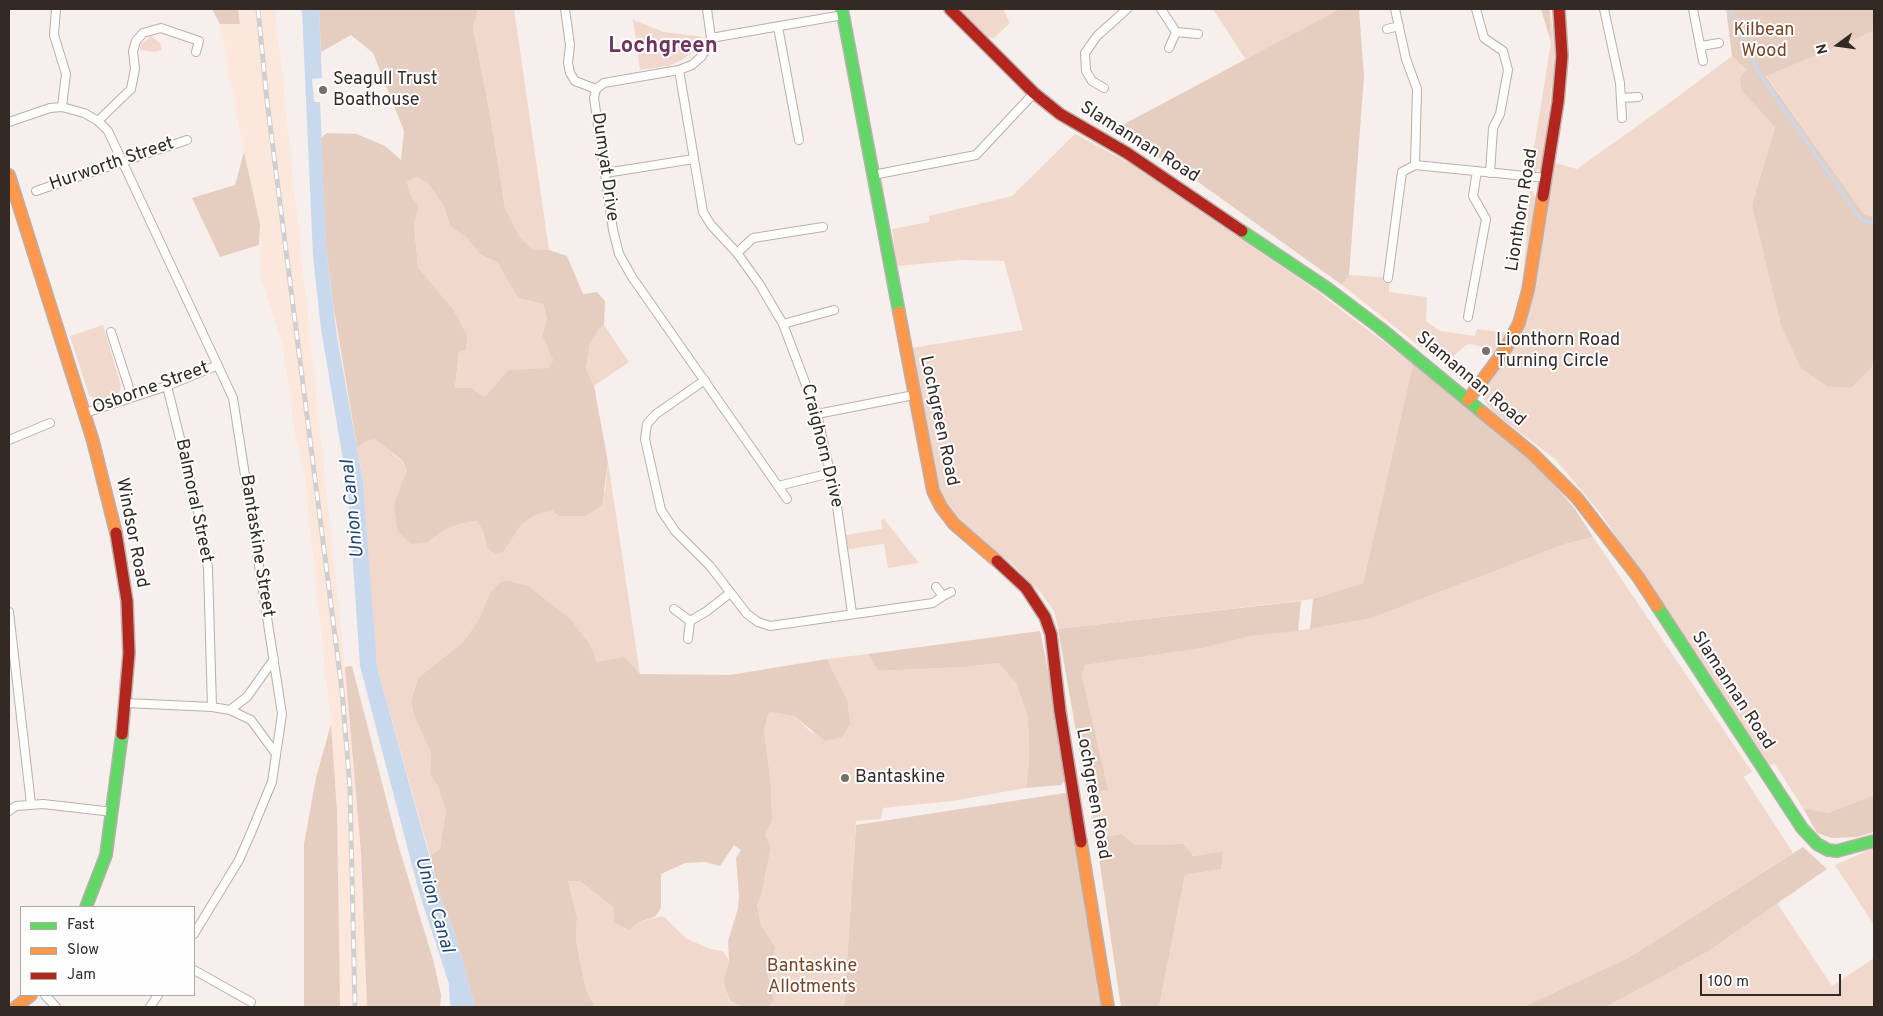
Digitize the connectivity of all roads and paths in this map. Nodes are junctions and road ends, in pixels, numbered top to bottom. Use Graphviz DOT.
graph roads {
  1 [pos="56,9"];
  2 [pos="565,9"];
  3 [pos="707,9"];
  4 [pos="950,9"];
  5 [pos="1127,9"];
  6 [pos="1161,9"];
  7 [pos="1394,9"];
  8 [pos="1476,9"];
  9 [pos="1559,9"];
  10 [pos="1604,9"];
  11 [pos="1693,9"];
  12 [pos="843,12"];
  13 [pos="1399,26"];
  14 [pos="778,27"];
  15 [pos="1386,29"];
  16 [pos="1176,32"];
  17 [pos="1198,34"];
  18 [pos="711,38"];
  19 [pos="1719,43"];
  20 [pos="1700,46"];
  21 [pos="1170,48"];
  22 [pos="196,52"];
  23 [pos="1704,61"];
  24 [pos="679,70"];
  25 [pos="1104,88"];
  26 [pos="596,89"];
  27 [pos="1034,92"];
  28 [pos="1638,97"];
  29 [pos="1621,98"];
  30 [pos="62,107"];
  31 [pos="1622,118"];
  32 [pos="98,121"];
  33 [pos="9,122"];
  34 [pos="188,140"];
  35 [pos="799,140"];
  36 [pos="694,159"];
  37 [pos="121,162"];
  38 [pos="1416,165"];
  39 [pos="1477,171"];
  40 [pos="1490,172"];
  41 [pos="605,173"];
  42 [pos="9,175"];
  43 [pos="873,175"];
  44 [pos="1546,178"];
  45 [pos="36,191"];
  46 [pos="823,227"];
  47 [pos="737,252"];
  48 [pos="1388,278"];
  49 [pos="834,310"];
  50 [pos="1468,317"];
  51 [pos="783,324"];
  52 [pos="111,332"];
  53 [pos="218,364"];
  54 [pos="705,380"];
  55 [pos="167,386"];
  56 [pos="914,395"];
  57 [pos="132,397"];
  58 [pos="1468,400"];
  59 [pos="85,413"];
  60 [pos="817,414"];
  61 [pos="50,423"];
  62 [pos="9,440"];
  63 [pos="831,473"];
  64 [pos="778,486"];
  65 [pos="787,499"];
  66 [pos="936,587"];
  67 [pos="951,592"];
  68 [pos="730,593"];
  69 [pos="943,596"];
  70 [pos="674,609"];
  71 [pos="9,612"];
  72 [pos="852,614"];
  73 [pos="690,621"];
  74 [pos="688,640"];
  75 [pos="274,659"];
  76 [pos="126,703"];
  77 [pos="212,707"];
  78 [pos="230,710"];
  79 [pos="276,754"];
  80 [pos="31,804"];
  81 [pos="9,811"];
  82 [pos="113,812"];
  83 [pos="1874,841"];
  84 [pos="86,906"];
  85 [pos="195,932"];
  86 [pos="195,971"];
  87 [pos="30,996"];
  88 [pos="46,996"];
  89 [pos="157,996"];
  90 [pos="251,1002"];
  91 [pos="16,1007"];
  92 [pos="56,1007"];
  93 [pos="150,1007"];
  94 [pos="1108,1007"];
  1 -- 30 [label="street"];
  2 -- 26 [label="street"];
  3 -- 18 [label="street"];
  4 -- 27 [label="street, Slamannan Road"];
  5 -- 25 [label="street"];
  6 -- 16 [label="street"];
  7 -- 13 [label="street"];
  8 -- 40 [label="street"];
  9 -- 44 [label="street, Lionthorn Road"];
  10 -- 29 [label="street"];
  11 -- 20 [label="street"];
  12 -- 14 [label="street"];
  12 -- 43 [label="street, Lochgreen Road"];
  13 -- 15 [label="street"];
  13 -- 38 [label="street"];
  14 -- 18 [label="street"];
  14 -- 35 [label="street"];
  16 -- 17 [label="street"];
  16 -- 21 [label="street"];
  18 -- 24 [label="street, Dumyat Drive"];
  19 -- 20 [label="street"];
  20 -- 23 [label="street"];
  22 -- 32 [label="street"];
  24 -- 26 [label="street, Dumyat Drive"];
  24 -- 36 [label="street, Craighorn Drive"];
  26 -- 41 [label="street, Dumyat Drive"];
  27 -- 43 [label="street"];
  27 -- 58 [label="street, Slamannan Road"];
  28 -- 29 [label="street"];
  29 -- 31 [label="street"];
  30 -- 32 [label="street"];
  30 -- 33 [label="street"];
  32 -- 37 [label="street, Bantaskine Street"];
  34 -- 37 [label="street, Hurworth Street"];
  36 -- 41 [label="street"];
  36 -- 47 [label="street, Craighorn Drive"];
  37 -- 45 [label="street, Hurworth Street"];
  37 -- 53 [label="street, Bantaskine Street"];
  38 -- 39 [label="street"];
  38 -- 48 [label="street"];
  39 -- 40 [label="street"];
  39 -- 50 [label="street"];
  40 -- 44 [label="street"];
  41 -- 54 [label="street, Dumyat Drive"];
  42 -- 59 [label="street, Windsor Road"];
  43 -- 56 [label="street, Lochgreen Road"];
  44 -- 58 [label="street, Lionthorn Road"];
  46 -- 47 [label="street"];
  47 -- 51 [label="street, Craighorn Drive"];
  49 -- 51 [label="street"];
  51 -- 60 [label="street, Craighorn Drive"];
  52 -- 57 [label="street"];
  53 -- 55 [label="street, Osborne Street"];
  53 -- 75 [label="street, Bantaskine Street"];
  54 -- 64 [label="street, Dumyat Drive"];
  54 -- 68 [label="street"];
  55 -- 57 [label="street, Osborne Street"];
  55 -- 77 [label="street, Balmoral Street"];
  56 -- 60 [label="street"];
  56 -- 94 [label="street, Lochgreen Road"];
  57 -- 59 [label="street, Osborne Street"];
  58 -- 83 [label="street, Slamannan Road"];
  59 -- 76 [label="street, Windsor Road"];
  60 -- 63 [label="street, Craighorn Drive"];
  61 -- 62 [label="street"];
  63 -- 64 [label="street"];
  63 -- 72 [label="street, Craighorn Drive"];
  64 -- 65 [label="street, Dumyat Drive"];
  66 -- 69 [label="street"];
  67 -- 69 [label="street"];
  68 -- 72 [label="street"];
  68 -- 73 [label="street"];
  69 -- 72 [label="street"];
  70 -- 73 [label="street"];
  71 -- 80 [label="street"];
  73 -- 74 [label="street"];
  75 -- 78 [label="street"];
  75 -- 79 [label="street, Bantaskine Street"];
  76 -- 77 [label="street"];
  76 -- 82 [label="street, Windsor Road"];
  77 -- 78 [label="street"];
  78 -- 79 [label="street"];
  79 -- 85 [label="street, Bantaskine Street"];
  80 -- 81 [label="street"];
  80 -- 82 [label="street"];
  82 -- 84 [label="street, Windsor Road"];
  86 -- 90 [label="street"];
  87 -- 91 [label="street"];
  88 -- 92 [label="street"];
  89 -- 93 [label="street"];
}
